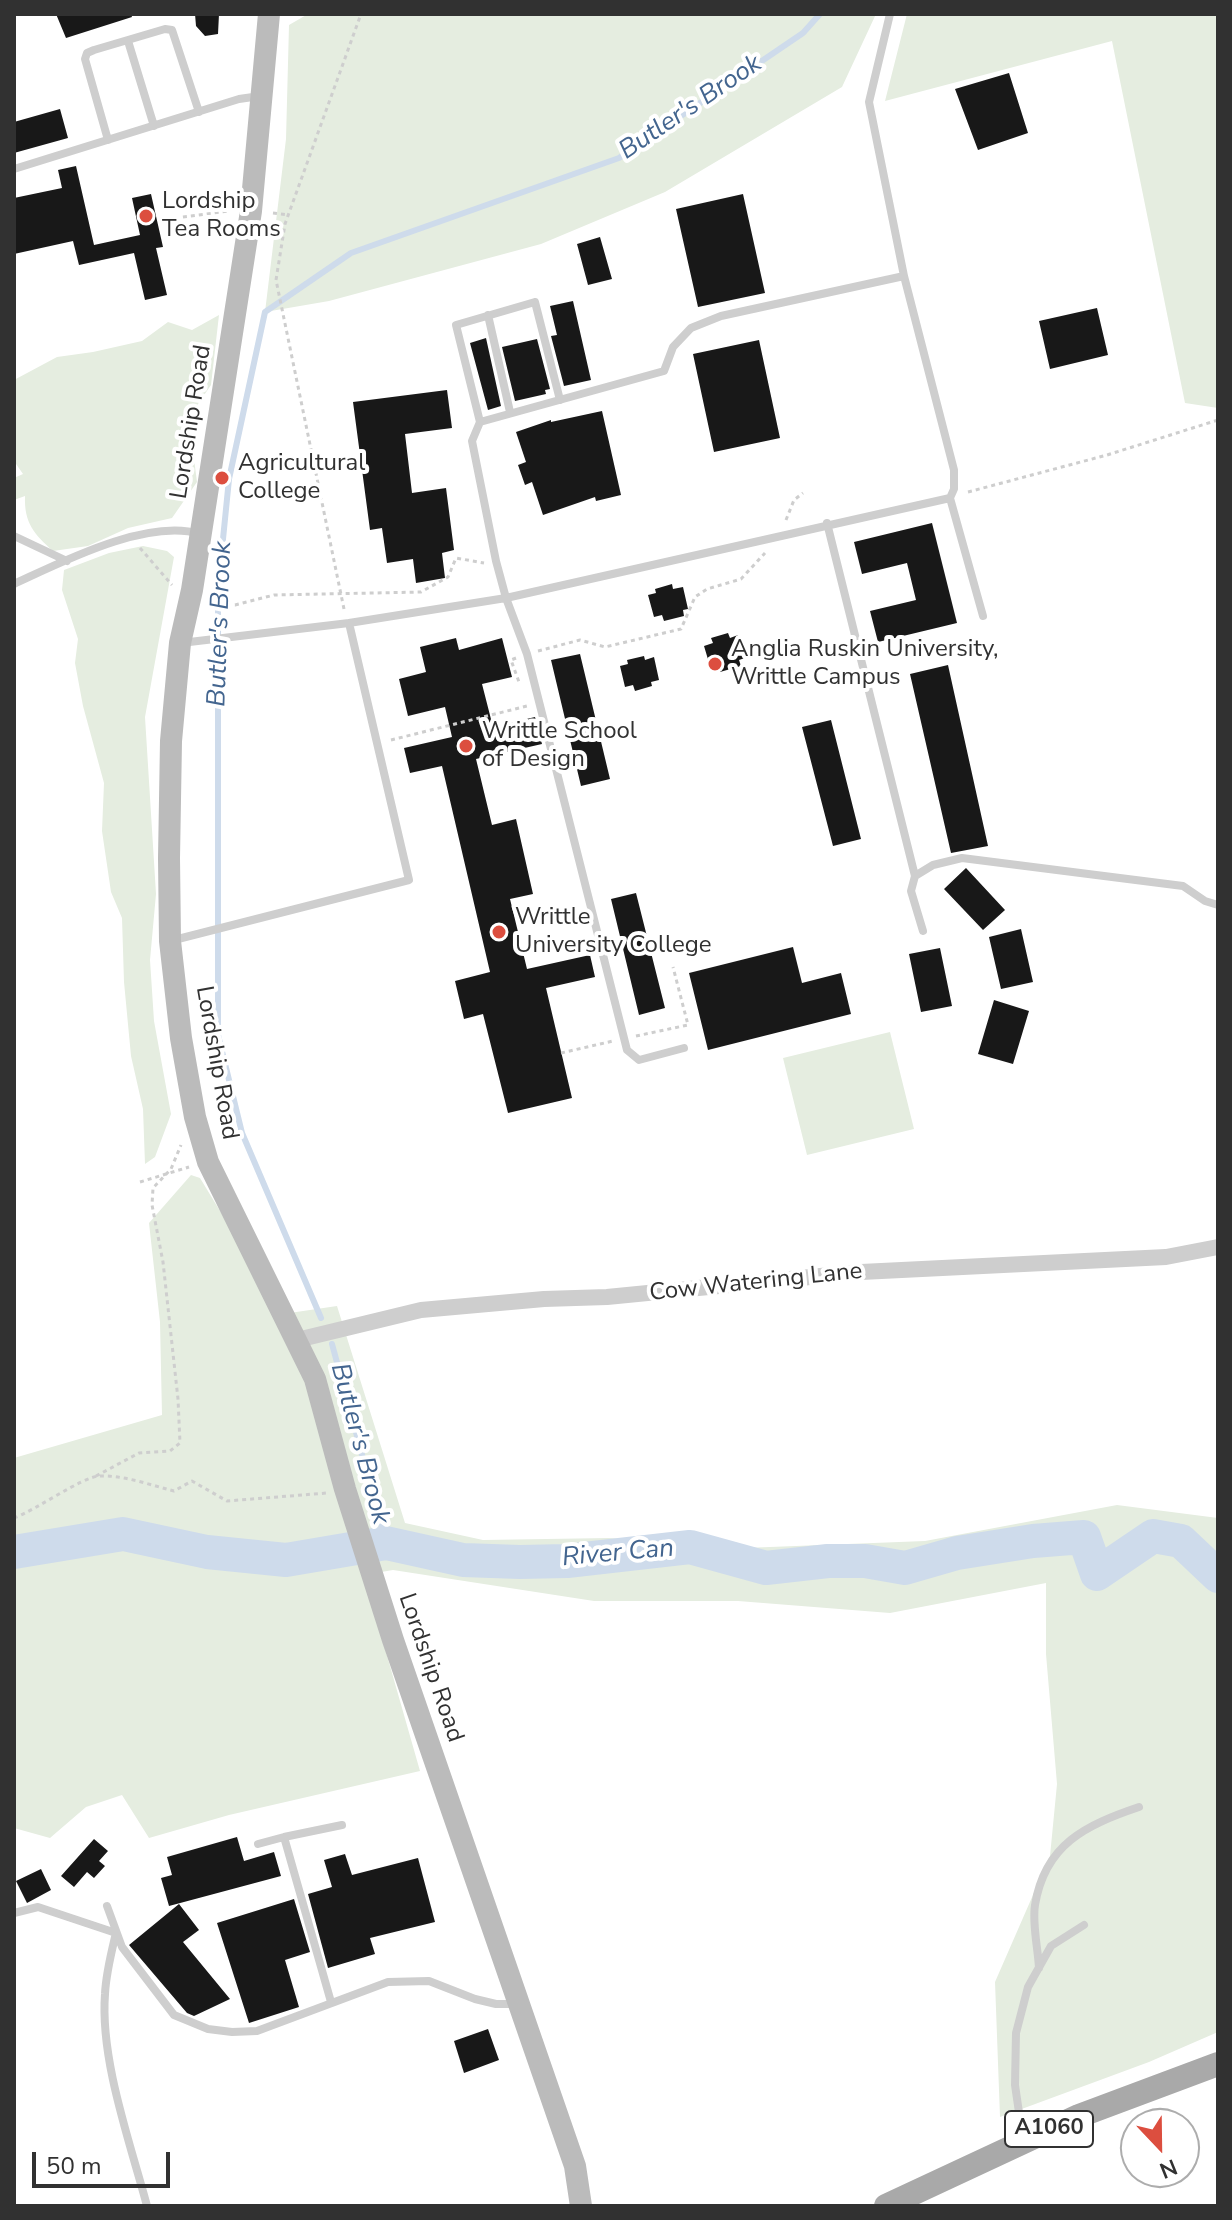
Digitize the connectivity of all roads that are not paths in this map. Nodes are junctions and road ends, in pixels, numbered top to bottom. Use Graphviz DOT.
graph roads {
  1 [pos="269,14"];
  2 [pos="890,14"];
  3 [pos="128,41"];
  4 [pos="261,96"];
  5 [pos="199,112"];
  6 [pos="154,126"];
  7 [pos="108,140"];
  8 [pos="14,169"];
  9 [pos="904,276"];
  10 [pos="488,315"];
  11 [pos="560,400"];
  12 [pos="510,412"];
  13 [pos="480,422"];
  14 [pos="950,498"];
  15 [pos="827,523"];
  16 [pos="200,534"];
  17 [pos="14,536"];
  18 [pos="67,561"];
  19 [pos="14,584"];
  20 [pos="506,598"];
  21 [pos="983,616"];
  22 [pos="349,623"];
  23 [pos="180,643"];
  24 [pos="915,876"];
  25 [pos="1218,905"];
  26 [pos="923,931"];
  27 [pos="170,941"];
  28 [pos="684,1048"];
  29 [pos="1218,1247"];
  30 [pos="297,1340"];
  31 [pos="1139,1807"];
  32 [pos="342,1825"];
  33 [pos="284,1837"];
  34 [pos="258,1844"];
  35 [pos="107,1906"];
  36 [pos="14,1913"];
  37 [pos="1084,1925"];
  38 [pos="116,1933"];
  39 [pos="1039,1969"];
  40 [pos="331,2002"];
  41 [pos="518,2004"];
  42 [pos="1218,2064"];
  43 [pos="1023,2141"];
  44 [pos="147,2206"];
  45 [pos="581,2206"];
  46 [pos="886,2206"];
  1 -- 4 [label="street, Lordship Road"];
  2 -- 9 [label="lane"];
  3 -- 5 [label="lane"];
  3 -- 6 [label="lane"];
  3 -- 7 [label="lane"];
  4 -- 5 [label="lane"];
  4 -- 16 [label="street, Lordship Road"];
  5 -- 6 [label="lane"];
  6 -- 7 [label="lane"];
  7 -- 8 [label="lane"];
  9 -- 11 [label="lane"];
  9 -- 14 [label="lane"];
  10 -- 11 [label="lane"];
  10 -- 12 [label="lane"];
  10 -- 13 [label="lane"];
  11 -- 12 [label="lane"];
  12 -- 13 [label="lane"];
  13 -- 20 [label="lane"];
  14 -- 15 [label="lane"];
  14 -- 21 [label="lane"];
  15 -- 20 [label="lane"];
  15 -- 24 [label="lane"];
  16 -- 18 [label="lane"];
  16 -- 23 [label="street, Lordship Road"];
  17 -- 18 [label="lane"];
  18 -- 19 [label="lane"];
  20 -- 22 [label="lane"];
  20 -- 28 [label="lane"];
  22 -- 23 [label="lane"];
  22 -- 27 [label="lane"];
  23 -- 27 [label="street, Lordship Road"];
  24 -- 25 [label="lane"];
  24 -- 26 [label="lane"];
  27 -- 30 [label="street, Lordship Road"];
  29 -- 30 [label="street, Cow Watering Lane"];
  30 -- 41 [label="street, Lordship Road"];
  31 -- 39 [label="lane"];
  32 -- 33 [label="lane"];
  33 -- 34 [label="lane"];
  33 -- 40 [label="lane"];
  35 -- 38 [label="lane"];
  36 -- 38 [label="lane"];
  37 -- 39 [label="lane"];
  38 -- 40 [label="lane"];
  38 -- 44 [label="lane"];
  39 -- 43 [label="lane"];
  40 -- 41 [label="lane"];
  41 -- 45 [label="street, Lordship Road"];
  42 -- 43 [label="main road, A1060"];
  43 -- 46 [label="main road, A1060"];
}
